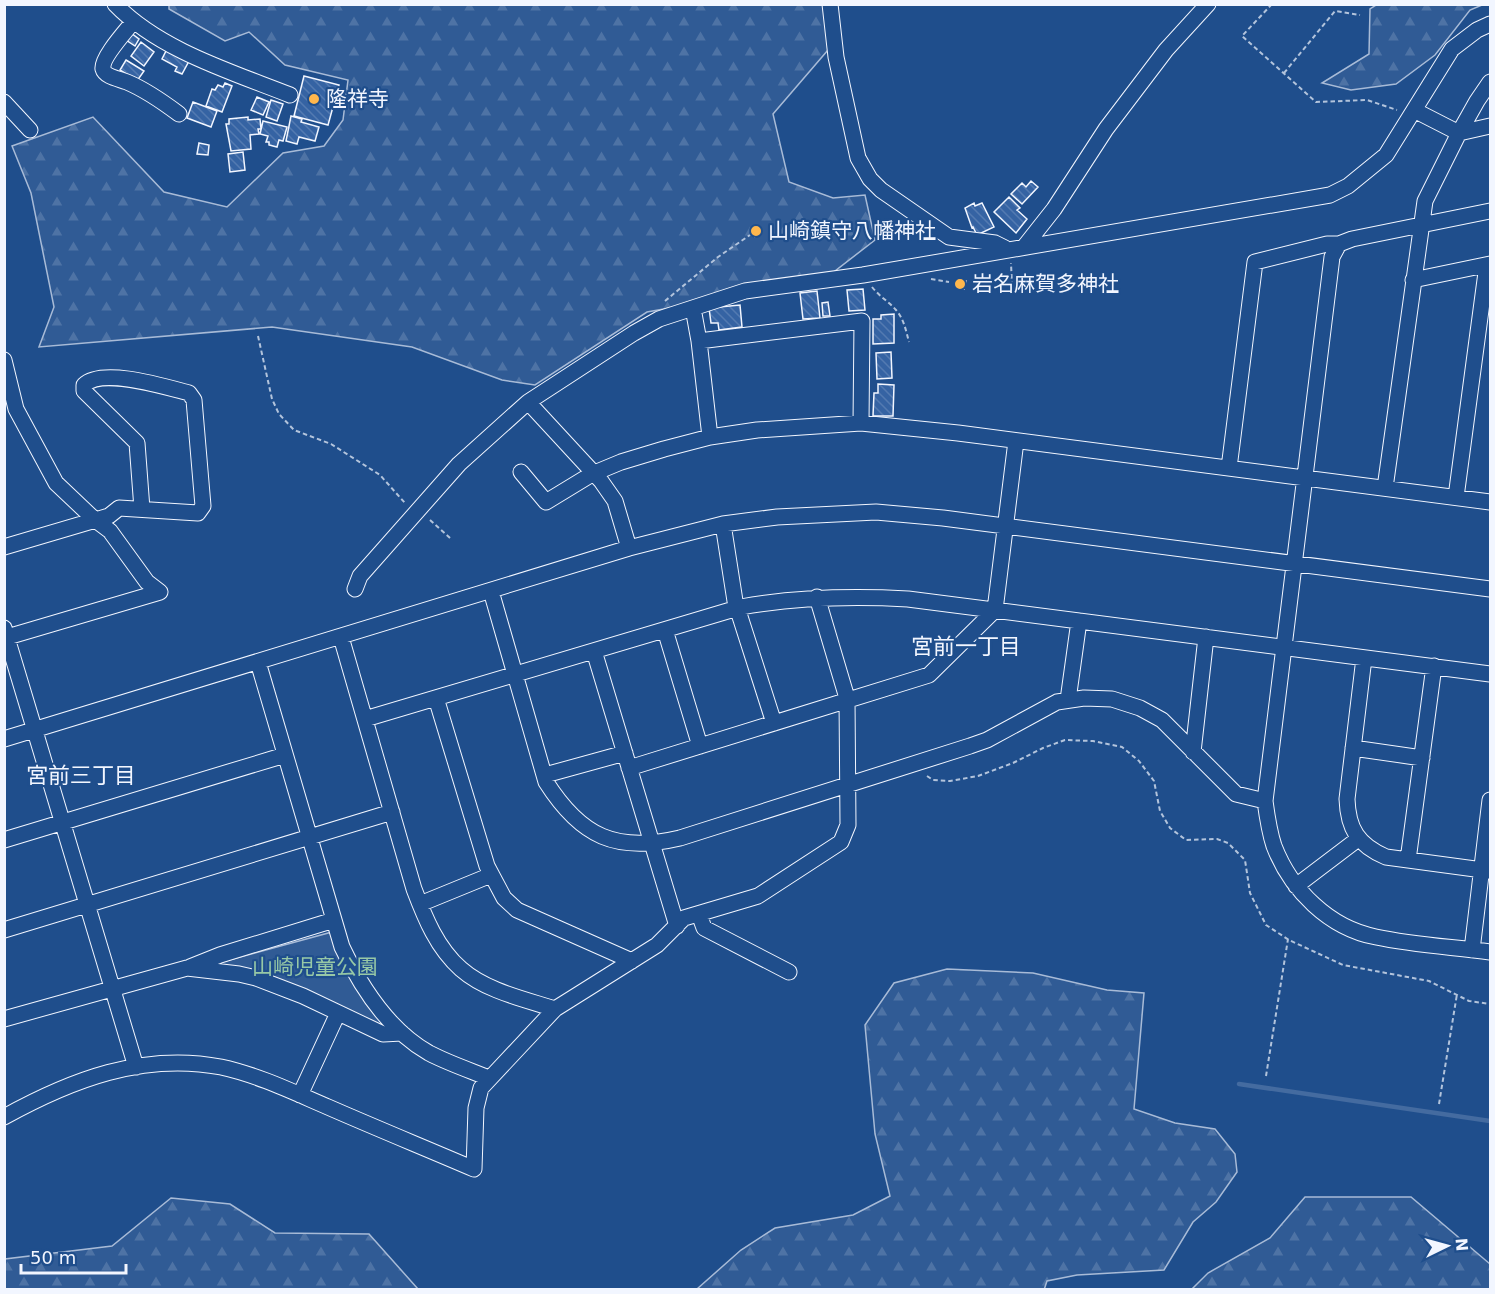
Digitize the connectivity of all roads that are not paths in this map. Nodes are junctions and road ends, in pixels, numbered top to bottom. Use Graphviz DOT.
graph roads {
  1 [pos="115,4"];
  2 [pos="830,4"];
  3 [pos="1208,4"];
  4 [pos="133,22"];
  5 [pos="1491,24"];
  6 [pos="1491,82"];
  7 [pos="290,95"];
  8 [pos="4,102"];
  9 [pos="1413,113"];
  10 [pos="179,114"];
  11 [pos="1491,126"];
  12 [pos="30,130"];
  13 [pos="1459,133"];
  14 [pos="1491,211"];
  15 [pos="1420,225"];
  16 [pos="1339,244"];
  17 [pos="1014,248"];
  18 [pos="1489,264"];
  19 [pos="1413,280"];
  20 [pos="693,308"];
  21 [pos="699,341"];
  22 [pos="4,360"];
  23 [pos="528,402"];
  24 [pos="861,423"];
  25 [pos="710,437"];
  26 [pos="1016,441"];
  27 [pos="1228,468"];
  28 [pos="521,472"];
  29 [pos="592,474"];
  30 [pos="1304,478"];
  31 [pos="1385,488"];
  32 [pos="1456,497"];
  33 [pos="1491,502"];
  34 [pos="142,509"];
  35 [pos="94,519"];
  36 [pos="723,524"];
  37 [pos="1005,526"];
  38 [pos="4,547"];
  39 [pos="629,548"];
  40 [pos="1294,564"];
  41 [pos="355,589"];
  42 [pos="1491,589"];
  43 [pos="491,591"];
  44 [pos="817,597"];
  45 [pos="737,608"];
  46 [pos="995,610"];
  47 [pos="1079,621"];
  48 [pos="665,630"];
  49 [pos="5,635"];
  50 [pos="341,637"];
  51 [pos="1206,637"];
  52 [pos="1284,647"];
  53 [pos="594,651"];
  54 [pos="1364,657"];
  55 [pos="258,662"];
  56 [pos="1434,666"];
  57 [pos="1491,674"];
  58 [pos="515,675"];
  59 [pos="436,698"];
  60 [pos="847,700"];
  61 [pos="1068,700"];
  62 [pos="365,719"];
  63 [pos="774,723"];
  64 [pos="36,730"];
  65 [pos="4,739"];
  66 [pos="700,746"];
  67 [pos="1353,748"];
  68 [pos="1193,752"];
  69 [pos="625,753"];
  70 [pos="285,755"];
  71 [pos="1422,758"];
  72 [pos="629,768"];
  73 [pos="545,775"];
  74 [pos="848,785"];
  75 [pos="1491,800"];
  76 [pos="1265,801"];
  77 [pos="392,812"];
  78 [pos="63,822"];
  79 [pos="310,837"];
  80 [pos="1358,839"];
  81 [pos="4,840"];
  82 [pos="652,843"];
  83 [pos="1408,860"];
  84 [pos="1486,870"];
  85 [pos="491,874"];
  86 [pos="1296,886"];
  87 [pos="88,904"];
  88 [pos="420,904"];
  89 [pos="699,914"];
  90 [pos="334,920"];
  91 [pos="676,926"];
  92 [pos="4,930"];
  93 [pos="1472,950"];
  94 [pos="1491,952"];
  95 [pos="632,961"];
  96 [pos="187,968"];
  97 [pos="789,972"];
  98 [pos="113,989"];
  99 [pos="555,1009"];
  100 [pos="338,1013"];
  101 [pos="4,1019"];
  102 [pos="402,1034"];
  103 [pos="136,1067"];
  104 [pos="489,1078"];
  105 [pos="300,1095"];
  106 [pos="4,1117"];
  1 -- 4 [label="street"];
  2 -- 17 [label="street"];
  3 -- 17 [label="street"];
  4 -- 7 [label="street"];
  4 -- 10 [label="street"];
  5 -- 9 [label="street"];
  6 -- 13 [label="street"];
  8 -- 12 [label="street"];
  9 -- 13 [label="street"];
  9 -- 17 [label="street"];
  11 -- 13 [label="street"];
  13 -- 15 [label="street"];
  14 -- 15 [label="street"];
  15 -- 16 [label="street"];
  15 -- 19 [label="street"];
  16 -- 27 [label="street"];
  16 -- 30 [label="street"];
  17 -- 20 [label="street"];
  18 -- 19 [label="street"];
  18 -- 32 [label="street"];
  19 -- 31 [label="street"];
  20 -- 21 [label="street"];
  20 -- 23 [label="street"];
  21 -- 24 [label="street"];
  21 -- 25 [label="street"];
  22 -- 35 [label="street"];
  23 -- 29 [label="street"];
  23 -- 41 [label="street"];
  24 -- 25 [label="street"];
  24 -- 26 [label="street"];
  25 -- 29 [label="street"];
  26 -- 27 [label="street"];
  26 -- 37 [label="street"];
  27 -- 30 [label="street"];
  28 -- 29 [label="street"];
  29 -- 39 [label="street"];
  30 -- 31 [label="street"];
  30 -- 40 [label="street"];
  31 -- 32 [label="street"];
  32 -- 33 [label="street"];
  34 -- 34 [label="street"];
  34 -- 35 [label="street"];
  35 -- 38 [label="street"];
  35 -- 49 [label="street"];
  36 -- 37 [label="street"];
  36 -- 39 [label="street"];
  36 -- 45 [label="street"];
  37 -- 40 [label="street"];
  37 -- 46 [label="street"];
  39 -- 43 [label="street"];
  40 -- 42 [label="street"];
  40 -- 52 [label="street"];
  43 -- 50 [label="street"];
  43 -- 58 [label="street"];
  44 -- 45 [label="street"];
  44 -- 46 [label="street"];
  44 -- 60 [label="street"];
  45 -- 48 [label="street"];
  45 -- 63 [label="street"];
  46 -- 47 [label="street"];
  46 -- 60 [label="street"];
  47 -- 51 [label="street"];
  47 -- 61 [label="street"];
  48 -- 53 [label="street"];
  48 -- 66 [label="street"];
  49 -- 64 [label="street"];
  50 -- 55 [label="street"];
  50 -- 62 [label="street"];
  51 -- 52 [label="street"];
  51 -- 68 [label="street"];
  52 -- 54 [label="street"];
  52 -- 76 [label="street"];
  53 -- 58 [label="street"];
  53 -- 69 [label="street"];
  54 -- 56 [label="street"];
  54 -- 67 [label="street"];
  55 -- 64 [label="street"];
  55 -- 70 [label="street"];
  56 -- 57 [label="street"];
  56 -- 71 [label="street"];
  58 -- 59 [label="street"];
  58 -- 73 [label="street"];
  59 -- 62 [label="street"];
  59 -- 85 [label="street"];
  60 -- 63 [label="street"];
  60 -- 74 [label="street"];
  61 -- 68 [label="street"];
  61 -- 74 [label="street"];
  62 -- 77 [label="street"];
  63 -- 66 [label="street"];
  64 -- 65 [label="street"];
  64 -- 78 [label="street"];
  66 -- 72 [label="street"];
  67 -- 71 [label="street"];
  67 -- 80 [label="street"];
  68 -- 76 [label="street"];
  69 -- 72 [label="street"];
  69 -- 73 [label="street"];
  70 -- 78 [label="street"];
  70 -- 79 [label="street"];
  71 -- 83 [label="street"];
  72 -- 82 [label="street"];
  73 -- 82 [label="street"];
  74 -- 82 [label="street"];
  74 -- 89 [label="street"];
  75 -- 84 [label="street"];
  76 -- 86 [label="street"];
  77 -- 79 [label="street"];
  77 -- 88 [label="street"];
  78 -- 81 [label="street"];
  78 -- 87 [label="street"];
  79 -- 87 [label="street"];
  79 -- 90 [label="street"];
  80 -- 83 [label="street"];
  80 -- 86 [label="street"];
  82 -- 91 [label="street"];
  83 -- 84 [label="street"];
  84 -- 93 [label="street"];
  85 -- 88 [label="street"];
  85 -- 95 [label="street"];
  86 -- 93 [label="street"];
  87 -- 92 [label="street"];
  87 -- 98 [label="street"];
  88 -- 99 [label="street"];
  89 -- 91 [label="street"];
  89 -- 97 [label="street"];
  90 -- 96 [label="street"];
  90 -- 102 [label="street"];
  91 -- 95 [label="street"];
  93 -- 94 [label="street"];
  95 -- 99 [label="street"];
  96 -- 98 [label="street"];
  96 -- 100 [label="street"];
  98 -- 101 [label="street"];
  98 -- 103 [label="street"];
  99 -- 104 [label="street"];
  100 -- 102 [label="street"];
  100 -- 105 [label="street"];
  102 -- 104 [label="street"];
  103 -- 105 [label="street"];
  103 -- 106 [label="street"];
  104 -- 105 [label="street"];
}
